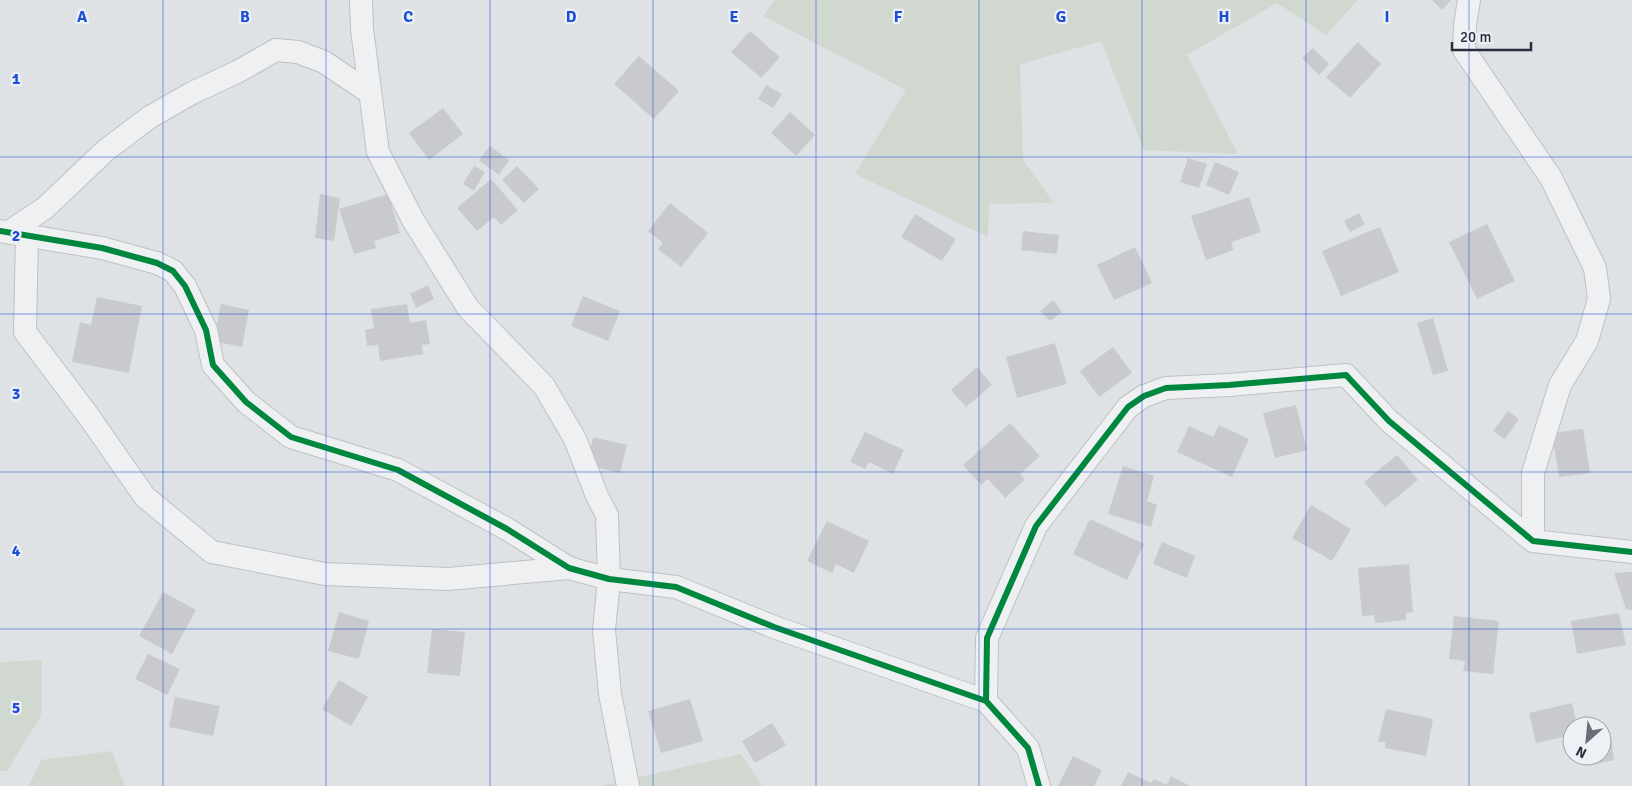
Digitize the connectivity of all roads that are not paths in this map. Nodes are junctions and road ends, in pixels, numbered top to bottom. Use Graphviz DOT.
graph roads {
  1 [pos="361,0"];
  2 [pos="1469,0"];
  3 [pos="370,92"];
  4 [pos="12,232"];
  5 [pos="1533,540"];
  6 [pos="1632,552"];
  7 [pos="569,568"];
  8 [pos="609,580"];
  9 [pos="986,701"];
  10 [pos="628,786"];
  11 [pos="1039,786"];
  1 -- 3 [label="street"];
  2 -- 5 [label="street"];
  3 -- 4 [label="street"];
  3 -- 8 [label="street"];
  4 -- 7 [label="street"];
  4 -- 7 [label="street"];
  5 -- 6 [label="street"];
  5 -- 9 [label="street"];
  7 -- 8 [label="street"];
  8 -- 9 [label="street"];
  8 -- 10 [label="street"];
  9 -- 11 [label="street"];
}
